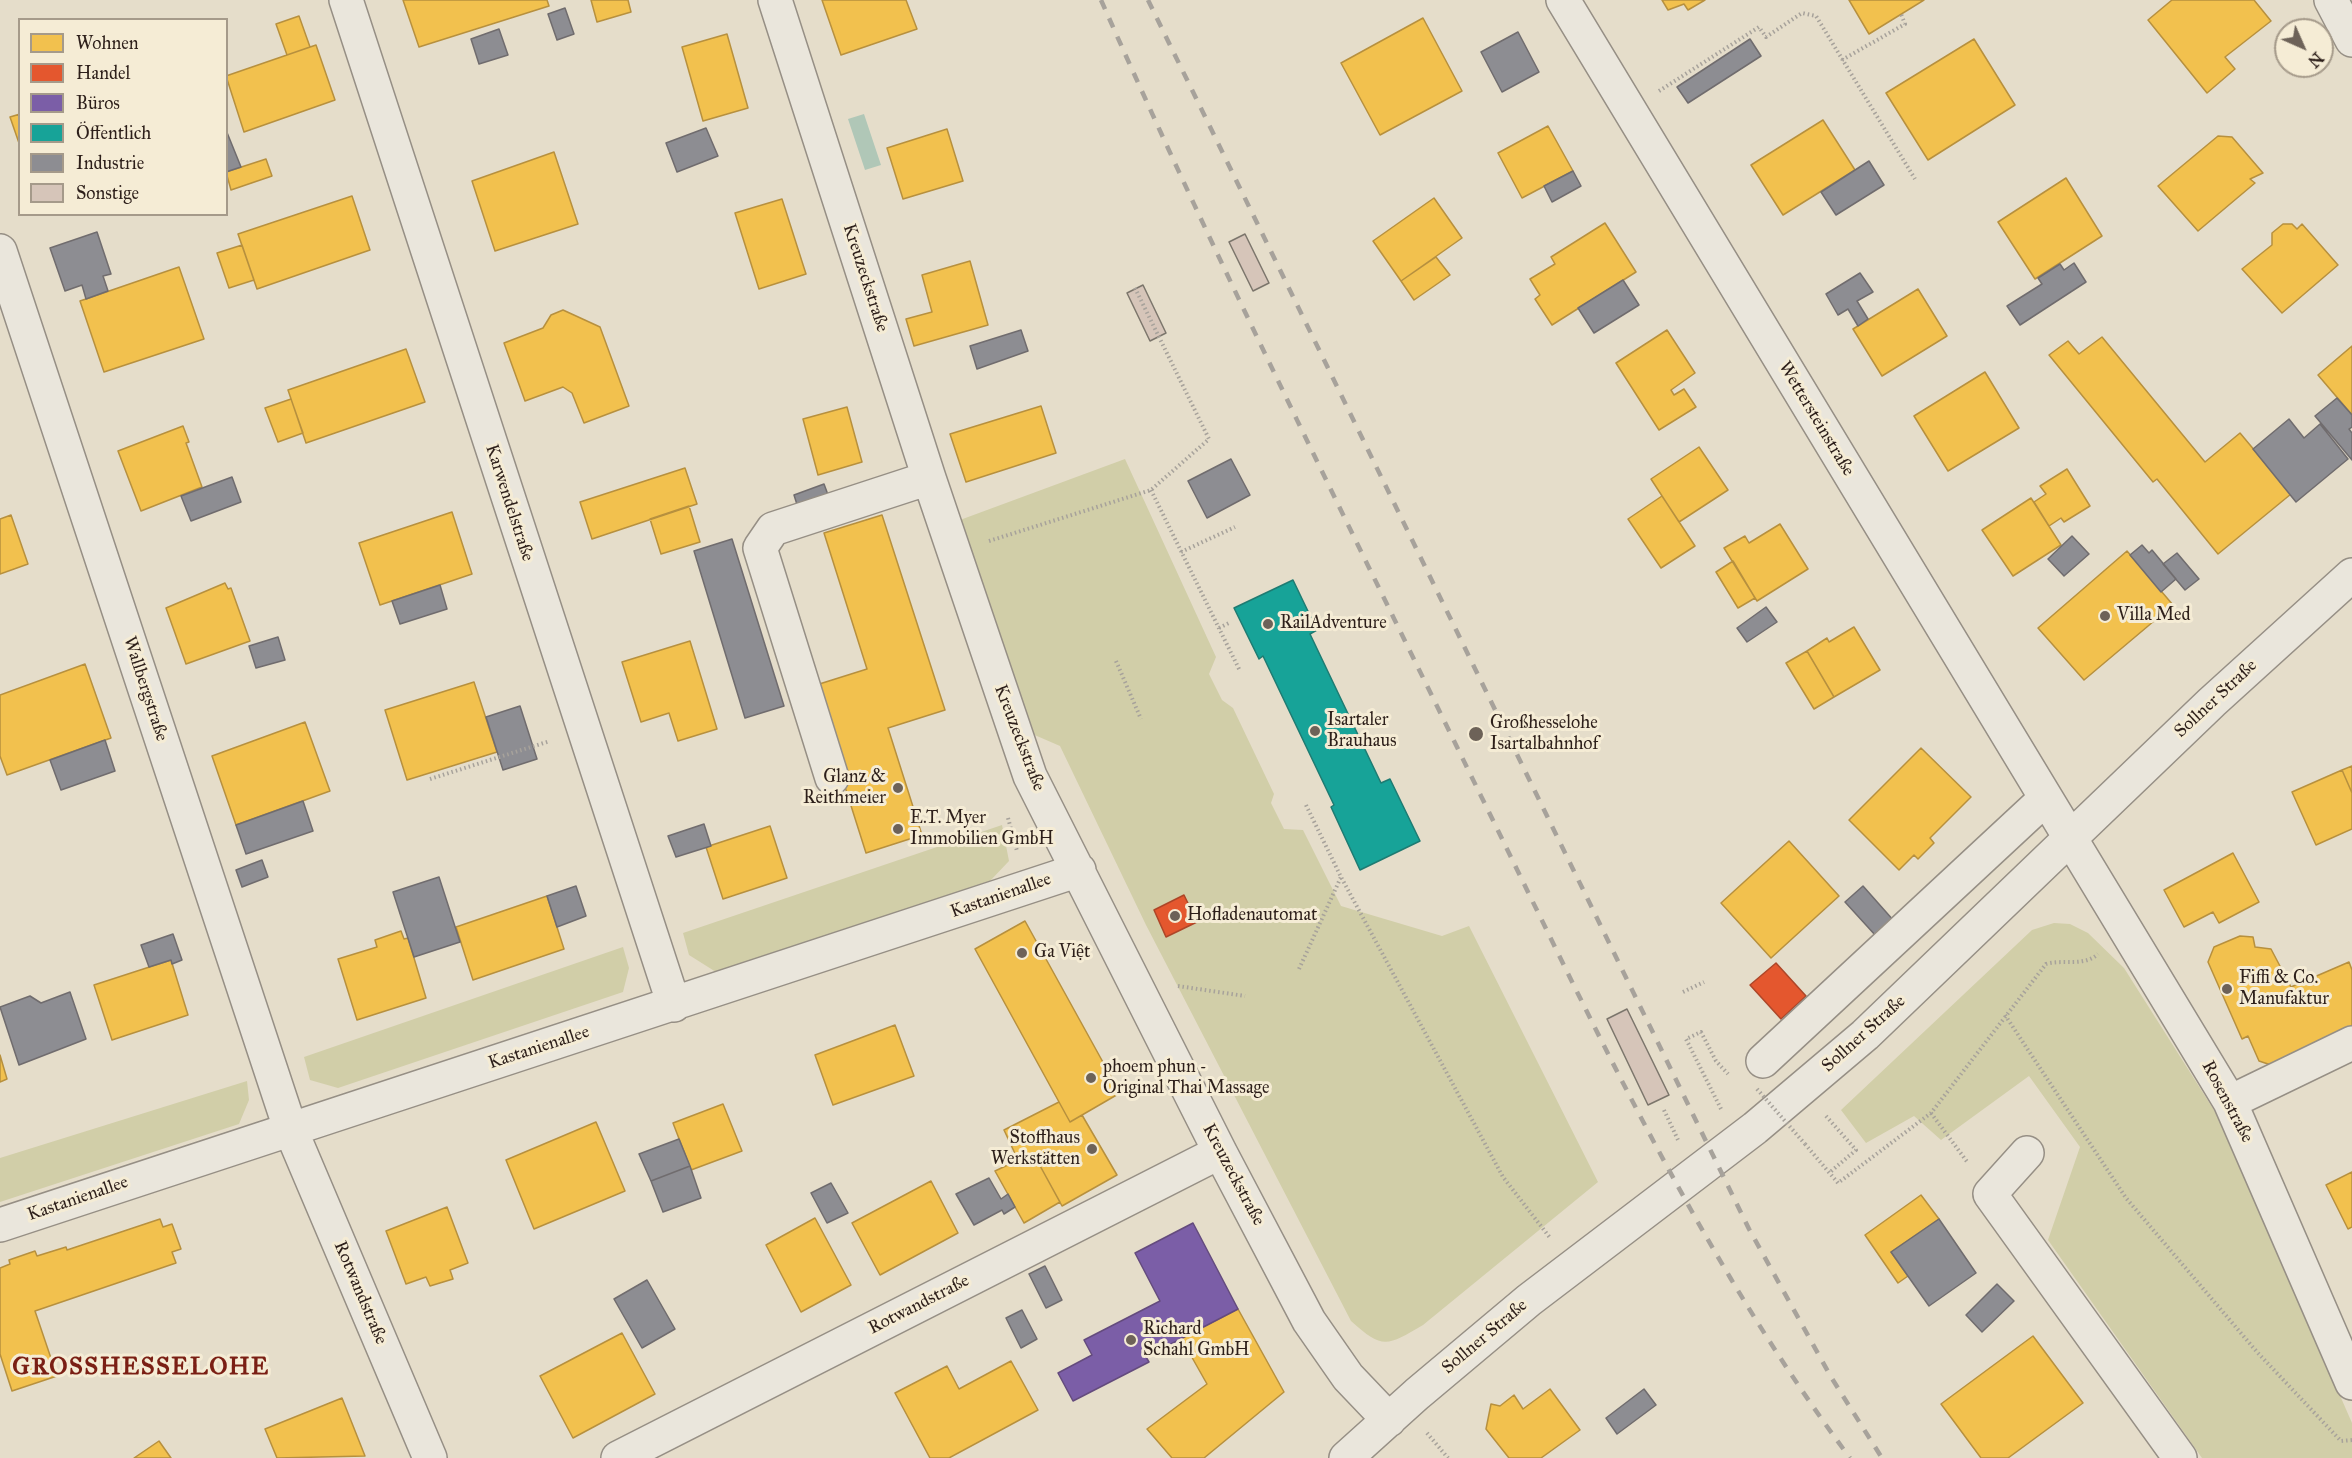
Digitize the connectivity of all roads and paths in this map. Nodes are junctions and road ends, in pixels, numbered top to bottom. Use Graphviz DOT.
graph roads {
  1 [pos="346,0"];
  2 [pos="775,0"];
  3 [pos="1563,0"];
  4 [pos="2331,0"];
  5 [pos="1901,14"];
  6 [pos="2352,40"];
  7 [pos="1842,60"];
  8 [pos="1652,95"];
  9 [pos="1915,179"];
  10 [pos="0,251"];
  11 [pos="1134,286"];
  12 [pos="929,478"];
  13 [pos="1151,490"];
  14 [pos="1235,526"];
  15 [pos="954,552"];
  16 [pos="1181,552"];
  17 [pos="2352,575"];
  18 [pos="1231,622"];
  19 [pos="1219,628"];
  20 [pos="1116,662"];
  21 [pos="1240,670"];
  22 [pos="1141,719"];
  23 [pos="582,731"];
  24 [pos="832,778"];
  25 [pos="430,779"];
  26 [pos="2045,799"];
  27 [pos="1306,805"];
  28 [pos="2070,838"];
  29 [pos="1078,870"];
  30 [pos="1341,877"];
  31 [pos="2104,945"];
  32 [pos="1299,969"];
  33 [pos="1704,982"];
  34 [pos="1170,984"];
  35 [pos="1683,992"];
  36 [pos="1245,996"];
  37 [pos="674,1005"];
  38 [pos="2005,1015"];
  39 [pos="2352,1043"];
  40 [pos="1760,1075"];
  41 [pos="1736,1076"];
  42 [pos="1715,1098"];
  43 [pos="2230,1102"];
  44 [pos="1664,1110"];
  45 [pos="1931,1113"];
  46 [pos="1831,1121"];
  47 [pos="290,1128"];
  48 [pos="1679,1144"];
  49 [pos="1220,1152"];
  50 [pos="2027,1153"];
  51 [pos="1829,1173"];
  52 [pos="1990,1194"];
  53 [pos="0,1226"];
  54 [pos="1552,1240"];
  55 [pos="2352,1383"];
  56 [pos="1389,1420"];
  57 [pos="1432,1437"];
  58 [pos="2352,1440"];
  59 [pos="430,1458"];
  60 [pos="618,1458"];
  61 [pos="1346,1458"];
  62 [pos="1448,1458"];
  63 [pos="2180,1458"];
  1 -- 23 [label="street, Karwendelstraße"];
  2 -- 12 [label="street, Kreuzeckstraße"];
  3 -- 26 [label="street, Wettersteinstraße"];
  4 -- 6 [label="street"];
  5 -- 7 [label="path"];
  7 -- 8 [label="path"];
  7 -- 9 [label="path"];
  10 -- 47 [label="street, Wallbergstraße"];
  11 -- 13 [label="path"];
  12 -- 15 [label="street, Kreuzeckstraße"];
  12 -- 24 [label="street"];
  13 -- 15 [label="path"];
  13 -- 16 [label="path"];
  14 -- 16 [label="path"];
  15 -- 29 [label="street, Kreuzeckstraße"];
  16 -- 19 [label="path"];
  17 -- 28 [label="street, Sollner Straße"];
  18 -- 19 [label="path"];
  19 -- 21 [label="path"];
  20 -- 22 [label="path"];
  23 -- 25 [label="path"];
  23 -- 37 [label="street, Karwendelstraße"];
  26 -- 28 [label="street, Wettersteinstraße"];
  26 -- 40 [label="street"];
  27 -- 30 [label="path"];
  28 -- 43 [label="street, Rosenstraße"];
  28 -- 56 [label="street, Sollner Straße"];
  29 -- 37 [label="street, Kastanienallee"];
  29 -- 49 [label="street, Kreuzeckstraße"];
  30 -- 32 [label="path"];
  30 -- 54 [label="path"];
  31 -- 38 [label="path"];
  33 -- 35 [label="path"];
  34 -- 36 [label="path"];
  37 -- 47 [label="street, Kastanienallee"];
  38 -- 45 [label="path"];
  38 -- 58 [label="path"];
  39 -- 43 [label="street"];
  40 -- 51 [label="path, bridge"];
  41 -- 42 [label="path"];
  43 -- 55 [label="street, Rosenstraße"];
  44 -- 48 [label="path"];
  45 -- 51 [label="path"];
  45 -- 52 [label="path"];
  46 -- 51 [label="path"];
  47 -- 53 [label="street, Kastanienallee"];
  47 -- 59 [label="street, Rotwandstraße"];
  49 -- 56 [label="street, Kreuzeckstraße"];
  49 -- 60 [label="street, Rotwandstraße"];
  50 -- 52 [label="street"];
  52 -- 63 [label="street"];
  56 -- 61 [label="street, Sollner Straße"];
  57 -- 62 [label="path"];
}
